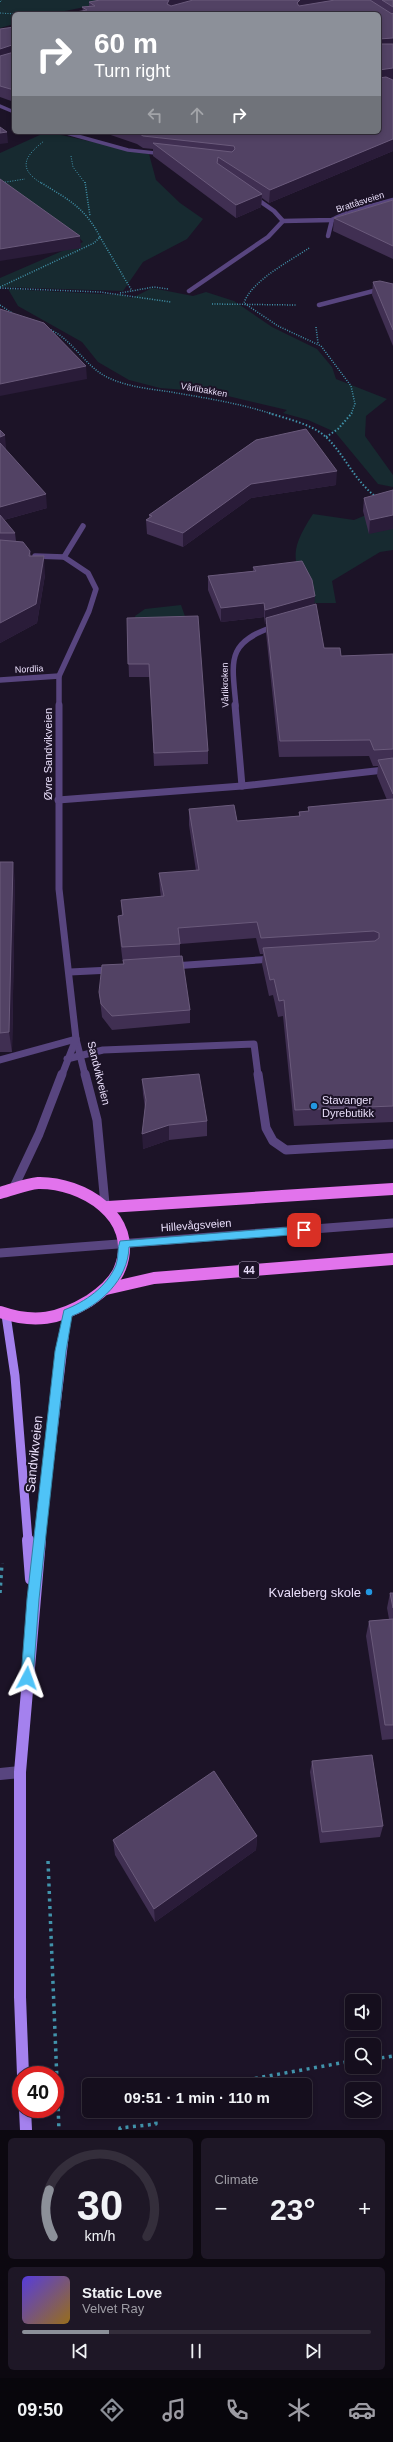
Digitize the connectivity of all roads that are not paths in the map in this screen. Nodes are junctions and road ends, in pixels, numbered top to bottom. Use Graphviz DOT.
graph roads {
  1 [pos="0,106"];
  2 [pos="12,111"];
  3 [pos="70,134"];
  4 [pos="172,156"];
  5 [pos="249,194"];
  6 [pos="393,200"];
  7 [pos="332,220"];
  8 [pos="284,221"];
  9 [pos="328,236"];
  10 [pos="393,286"];
  11 [pos="188,291"];
  12 [pos="319,305"];
  13 [pos="83,526"];
  14 [pos="24,556"];
  15 [pos="64,558"];
  16 [pos="283,624"];
  17 [pos="59,676"];
  18 [pos="0,680"];
  19 [pos="393,769"];
  20 [pos="242,786"];
  21 [pos="58,800"];
  22 [pos="279,959"];
  23 [pos="162,967"];
  24 [pos="117,970"];
  25 [pos="70,972"];
  26 [pos="76,1038"];
  27 [pos="80,1055"];
  28 [pos="67,1059"];
  29 [pos="0,1060"];
  30 [pos="393,1144"];
  31 [pos="14,1187"];
  32 [pos="393,1189"];
  33 [pos="0,1193"];
  34 [pos="106,1205"];
  35 [pos="393,1223"];
  36 [pos="124,1243"];
  37 [pos="0,1253"];
  38 [pos="393,1259"];
  39 [pos="106,1289"];
  40 [pos="67,1313"];
  41 [pos="3,1314"];
  42 [pos="33,1599"];
  43 [pos="20,1772"];
  44 [pos="0,1774"];
  45 [pos="24,2066"];
  46 [pos="25,2118"];
  47 [pos="26,2130"];
  1 -- 2 [label="street"];
  3 -- 4 [label="street"];
  5 -- 8 [label="street"];
  6 -- 7 [label="street, Brattåsveien"];
  7 -- 8 [label="street, Brattåsveien"];
  7 -- 9 [label="street"];
  8 -- 11 [label="street"];
  10 -- 12 [label="street"];
  13 -- 15 [label="street"];
  14 -- 15 [label="street, Øvre Sandvikveien"];
  15 -- 17 [label="street, Øvre Sandvikveien"];
  16 -- 20 [label="street, Vårlikroken"];
  17 -- 18 [label="street, Nordlia"];
  17 -- 21 [label="street, Øvre Sandvikveien"];
  19 -- 20 [label="street"];
  20 -- 21 [label="street"];
  21 -- 25 [label="street, Øvre Sandvikveien"];
  22 -- 23 [label="street"];
  24 -- 25 [label="street"];
  25 -- 26 [label="street, Øvre Sandvikveien"];
  26 -- 27 [label="street, Sandvikveien"];
  26 -- 28 [label="street, Sandvikveien"];
  26 -- 29 [label="street"];
  27 -- 28 [label="street"];
  27 -- 30 [label="street"];
  27 -- 34 [label="street, Sandvikveien"];
  28 -- 31 [label="street, Sandvikveien"];
  31 -- 33 [label="main road, 44"];
  31 -- 34 [label="main road, 44"];
  32 -- 34 [label="main road, Hillevågsveien"];
  34 -- 36 [label="main road, 44"];
  35 -- 36 [label="street, Hillevågsveien"];
  36 -- 37 [label="street, Hillevågsveien"];
  36 -- 39 [label="main road, 44"];
  38 -- 39 [label="main road, 44"];
  39 -- 40 [label="main road, 44"];
  40 -- 41 [label="main road, 44"];
  40 -- 42 [label="street, Sandvikveien"];
  41 -- 42 [label="street, Sandvikveien"];
  42 -- 43 [label="street, Sandvikveien"];
  43 -- 44 [label="street"];
  43 -- 45 [label="street, Sandvikveien"];
  46 -- 47 [label="street"];
}
